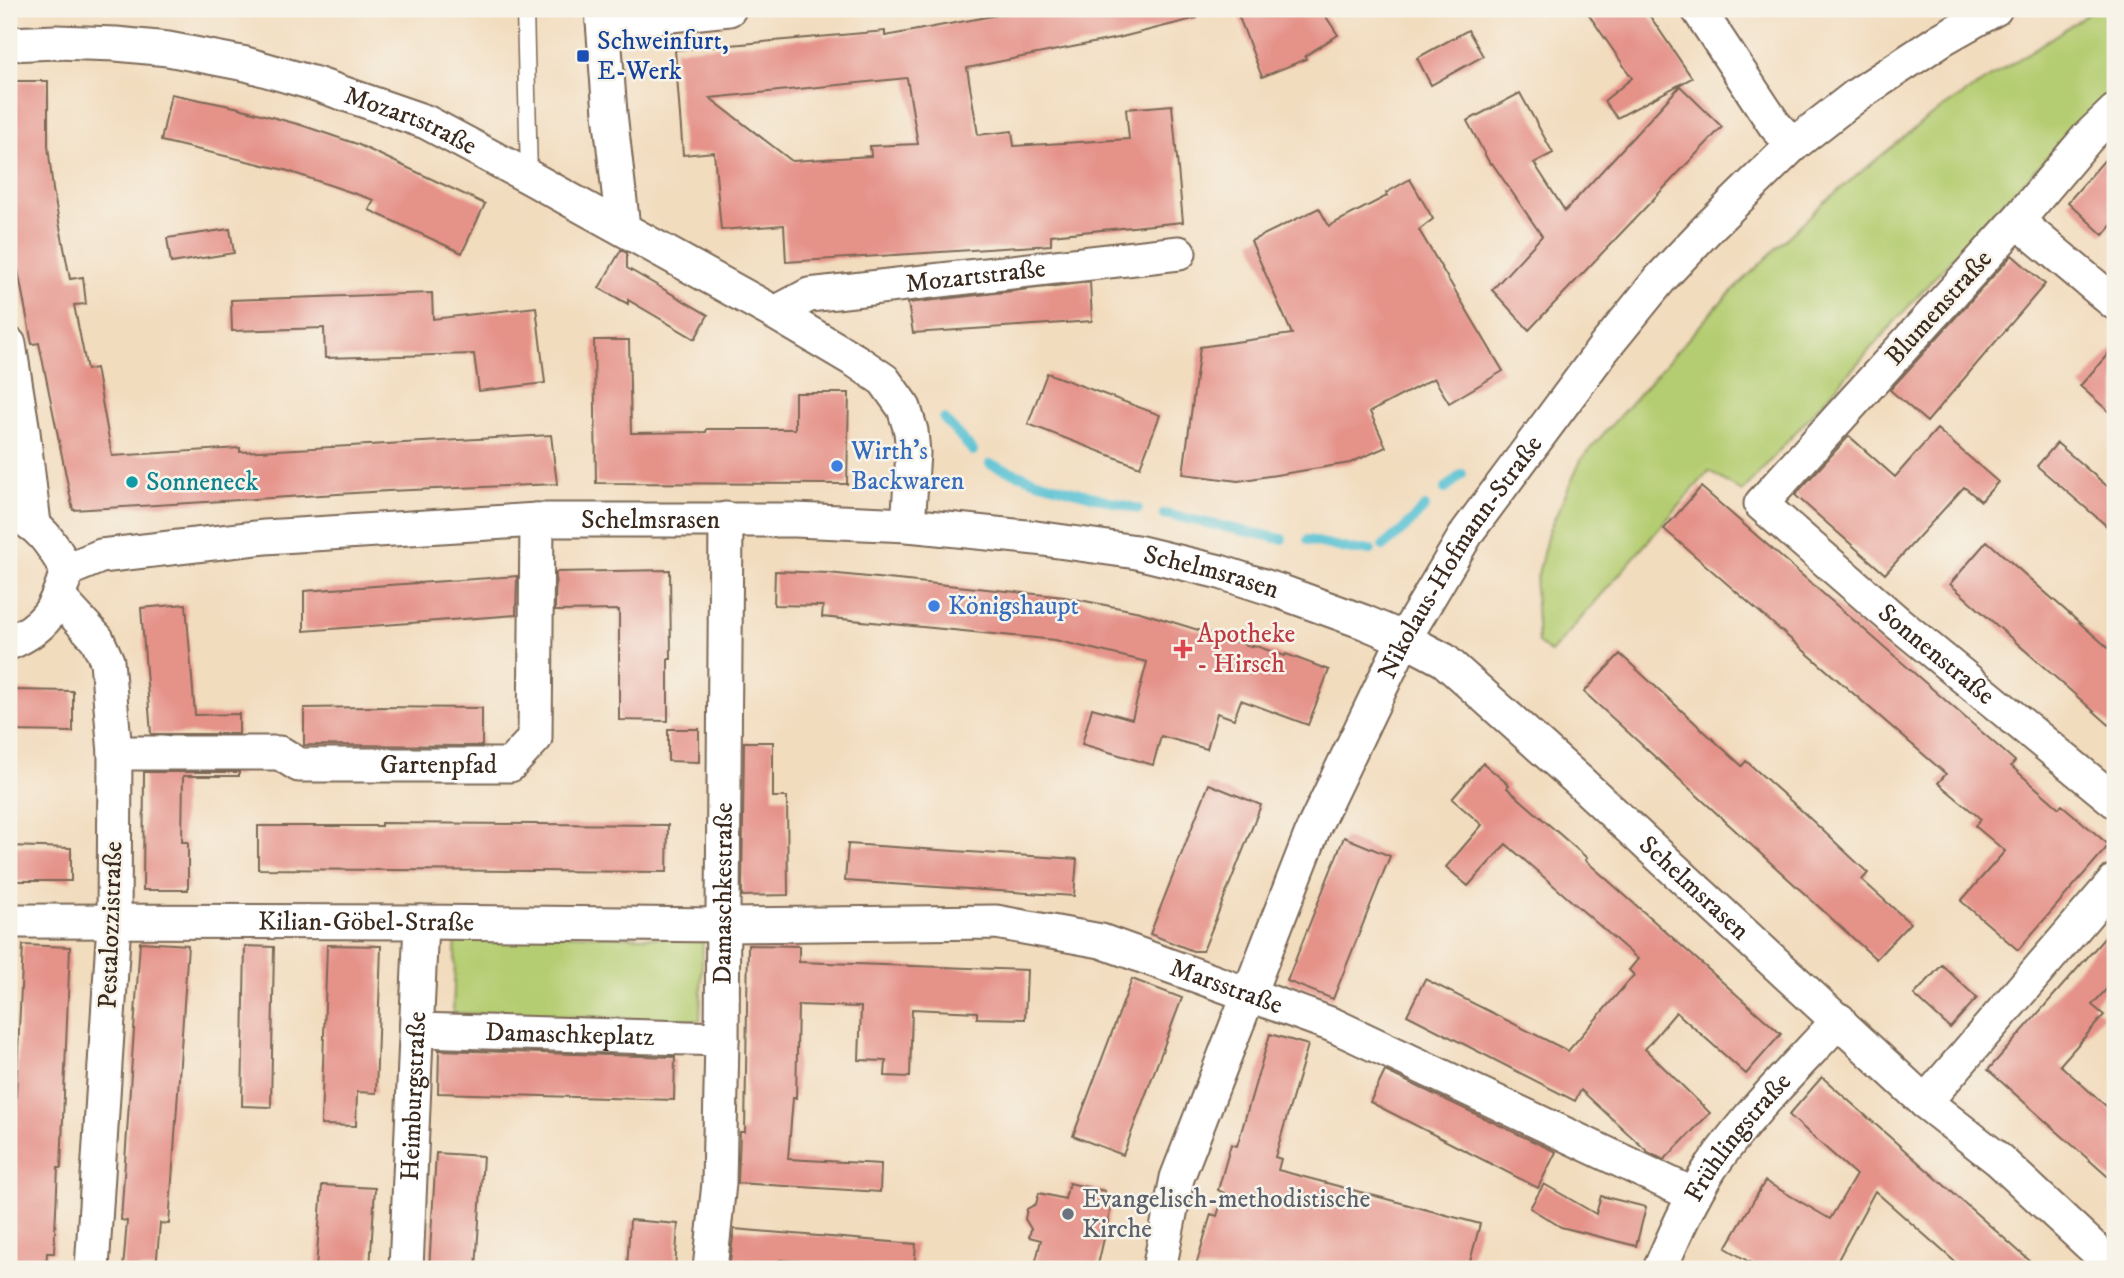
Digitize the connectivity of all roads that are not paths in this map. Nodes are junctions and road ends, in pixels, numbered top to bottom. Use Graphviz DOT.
graph roads {
  1 [pos="525,9"];
  2 [pos="729,9"];
  3 [pos="1698,9"];
  4 [pos="1995,9"];
  5 [pos="603,15"];
  6 [pos="9,44"];
  7 [pos="2115,111"];
  8 [pos="1793,145"];
  9 [pos="529,177"];
  10 [pos="2017,221"];
  11 [pos="623,228"];
  12 [pos="1179,253"];
  13 [pos="2115,303"];
  14 [pos="775,313"];
  15 [pos="9,344"];
  16 [pos="1761,504"];
  17 [pos="21,518"];
  18 [pos="726,519"];
  19 [pos="537,520"];
  20 [pos="908,526"];
  21 [pos="63,584"];
  22 [pos="1404,639"];
  23 [pos="9,643"];
  24 [pos="116,753"];
  25 [pos="2115,801"];
  26 [pos="2115,881"];
  27 [pos="9,921"];
  28 [pos="421,922"];
  29 [pos="114,923"];
  30 [pos="724,925"];
  31 [pos="1249,996"];
  32 [pos="1839,1020"];
  33 [pos="418,1030"];
  34 [pos="722,1039"];
  35 [pos="1925,1102"];
  36 [pos="1694,1195"];
  37 [pos="2115,1268"];
  38 [pos="92,1269"];
  39 [pos="406,1269"];
  40 [pos="710,1269"];
  41 [pos="1159,1269"];
  42 [pos="1660,1269"];
  1 -- 9 [label="lane"];
  2 -- 5 [label="street"];
  3 -- 8 [label="street"];
  4 -- 8 [label="street, Nikolaus-Hofmann-Straße"];
  5 -- 11 [label="street"];
  6 -- 9 [label="street, Mozartstraße"];
  7 -- 10 [label="street, Blumenstraße"];
  8 -- 22 [label="street, Nikolaus-Hofmann-Straße"];
  9 -- 11 [label="street, Mozartstraße"];
  10 -- 13 [label="street"];
  10 -- 16 [label="street, Blumenstraße"];
  11 -- 14 [label="street, Mozartstraße"];
  12 -- 14 [label="street, Mozartstraße"];
  14 -- 20 [label="street, Mozartstraße"];
  15 -- 17 [label="street"];
  16 -- 25 [label="street, Sonnenstraße"];
  17 -- 21 [label="street, Pestalozzistraße"];
  18 -- 19 [label="street, Schelmsrasen"];
  18 -- 20 [label="street, Schelmsrasen"];
  18 -- 30 [label="street, Damaschkestraße"];
  19 -- 21 [label="street, Schelmsrasen"];
  19 -- 24 [label="street, Gartenpfad"];
  20 -- 22 [label="street, Schelmsrasen"];
  21 -- 23 [label="street"];
  21 -- 24 [label="street, Pestalozzistraße"];
  22 -- 31 [label="street, Nikolaus-Hofmann-Straße"];
  22 -- 32 [label="street, Schelmsrasen"];
  24 -- 29 [label="street, Pestalozzistraße"];
  26 -- 35 [label="street"];
  27 -- 29 [label="street, Kilian-Göbel-Straße"];
  28 -- 29 [label="street, Kilian-Göbel-Straße"];
  28 -- 30 [label="street, Kilian-Göbel-Straße"];
  28 -- 33 [label="street, Heimburgstraße"];
  29 -- 38 [label="street, Pestalozzistraße"];
  30 -- 31 [label="street, Marsstraße"];
  30 -- 34 [label="street, Damaschkestraße"];
  31 -- 36 [label="street, Marsstraße"];
  31 -- 41 [label="street, Nikolaus-Hofmann-Straße"];
  32 -- 35 [label="street, Schelmsrasen"];
  32 -- 36 [label="street, Frühlingstraße"];
  33 -- 34 [label="street, Damaschkeplatz"];
  33 -- 39 [label="street, Heimburgstraße"];
  34 -- 40 [label="street, Damaschkestraße"];
  35 -- 37 [label="street, Schelmsrasen"];
  36 -- 42 [label="street, Frühlingstraße"];
}
